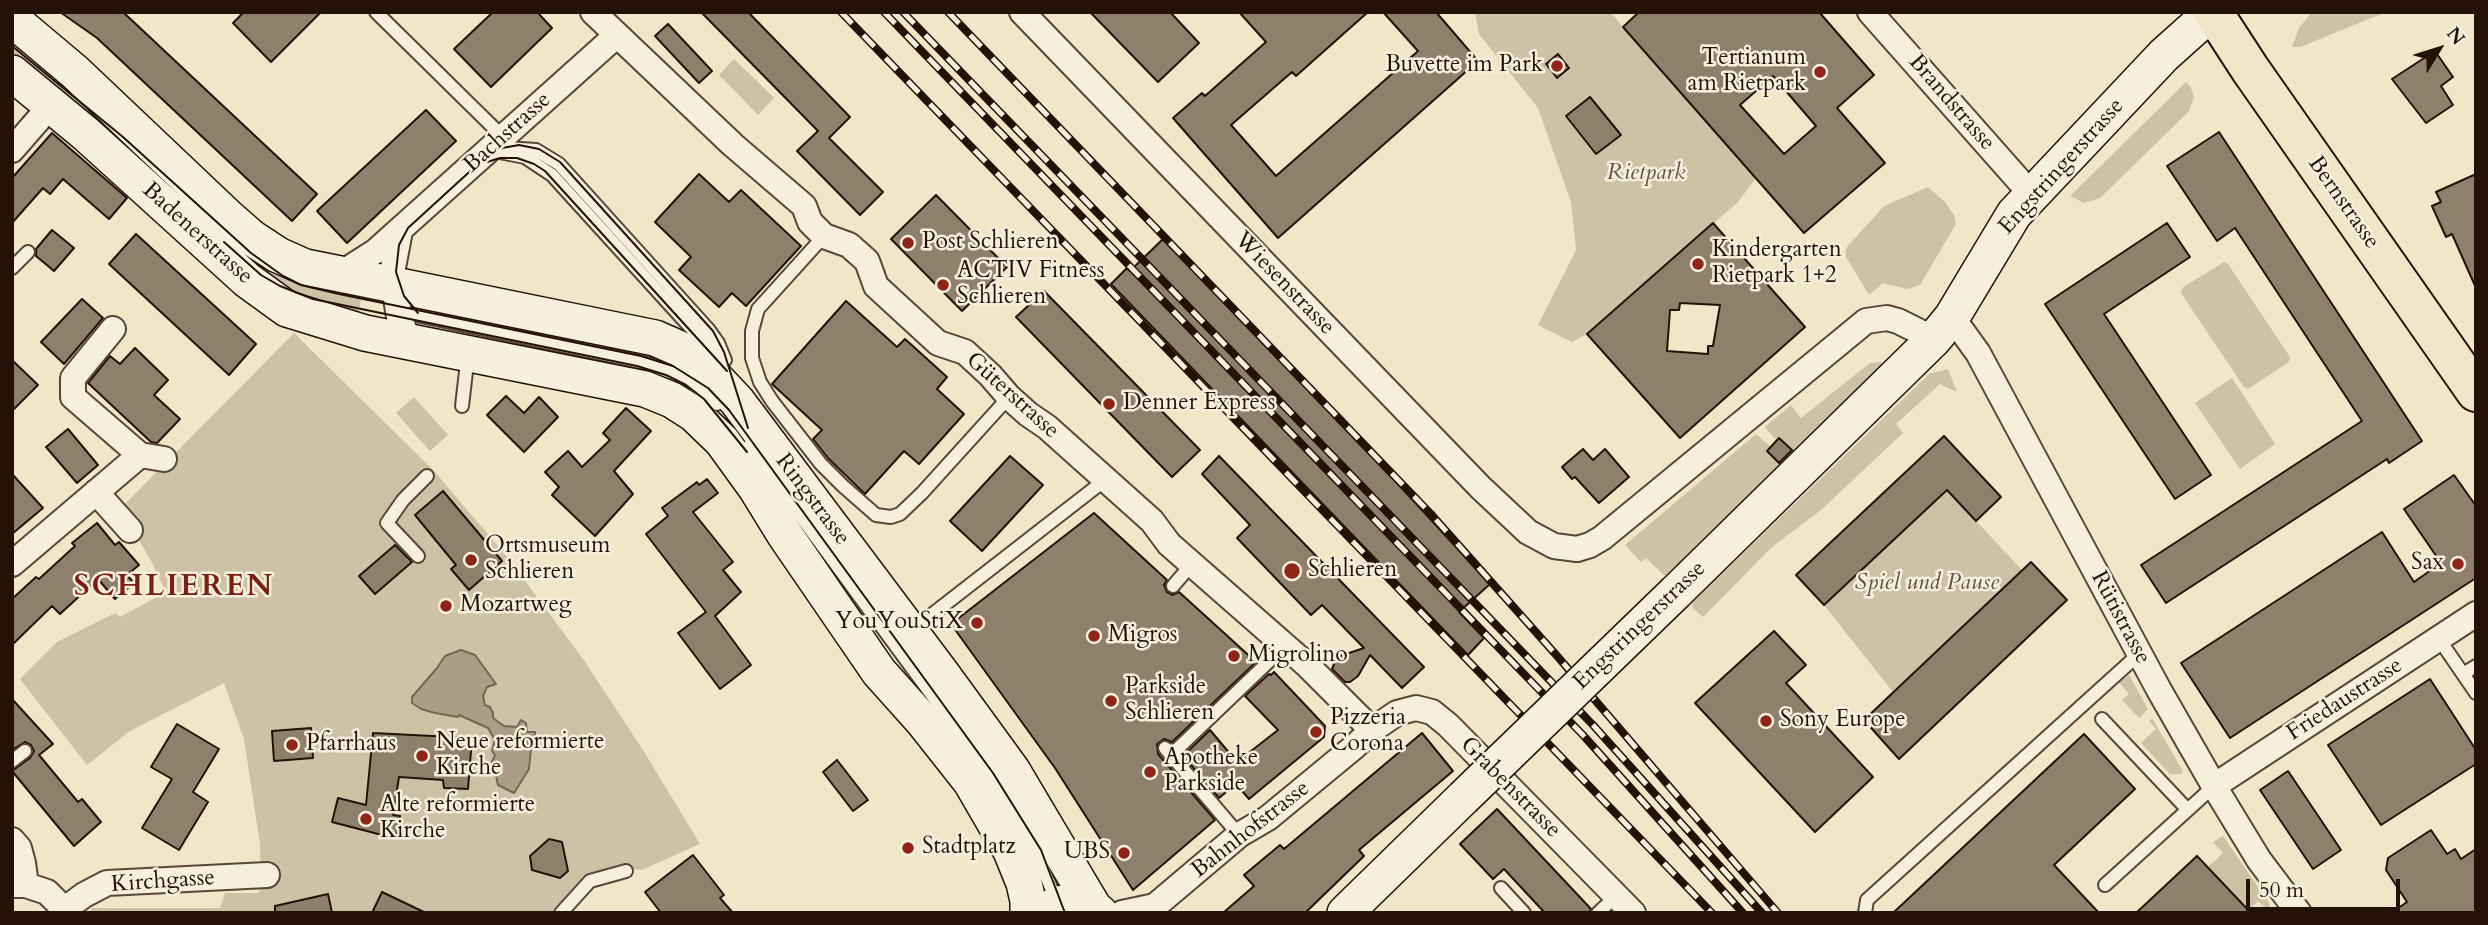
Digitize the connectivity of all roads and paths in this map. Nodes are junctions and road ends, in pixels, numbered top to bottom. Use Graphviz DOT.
graph roads {
  1 [pos="376,12"];
  2 [pos="593,12"];
  3 [pos="1022,12"];
  4 [pos="1870,12"];
  5 [pos="2212,12"];
  6 [pos="12,19"];
  7 [pos="617,35"];
  8 [pos="12,73"];
  9 [pos="52,104"];
  10 [pos="496,144"];
  11 [pos="12,150"];
  12 [pos="2031,194"];
  13 [pos="400,231"];
  14 [pos="824,236"];
  15 [pos="27,252"];
  16 [pos="12,268"];
  17 [pos="340,274"];
  18 [pos="400,312"];
  19 [pos="1943,328"];
  20 [pos="113,329"];
  21 [pos="469,353"];
  22 [pos="2476,392"];
  23 [pos="1009,397"];
  24 [pos="732,404"];
  25 [pos="462,406"];
  26 [pos="140,455"];
  27 [pos="757,456"];
  28 [pos="164,459"];
  29 [pos="427,476"];
  30 [pos="1105,480"];
  31 [pos="96,492"];
  32 [pos="130,530"];
  33 [pos="418,556"];
  34 [pos="12,564"];
  35 [pos="1191,565"];
  36 [pos="1172,586"];
  37 [pos="839,614"];
  38 [pos="2476,614"];
  39 [pos="900,635"];
  40 [pos="2439,639"];
  41 [pos="1285,646"];
  42 [pos="2139,654"];
  43 [pos="2476,666"];
  44 [pos="2463,674"];
  45 [pos="2476,692"];
  46 [pos="2102,719"];
  47 [pos="1372,730"];
  48 [pos="25,751"];
  49 [pos="12,761"];
  50 [pos="971,782"];
  51 [pos="2214,786"];
  52 [pos="2187,809"];
  53 [pos="1018,819"];
  54 [pos="1238,835"];
  55 [pos="12,840"];
  56 [pos="626,871"];
  57 [pos="267,875"];
  58 [pos="19,885"];
  59 [pos="2105,885"];
  60 [pos="1500,888"];
  61 [pos="1616,907"];
  62 [pos="2291,910"];
  63 [pos="67,911"];
  64 [pos="1072,911"];
  65 [pos="561,913"];
  66 [pos="1345,913"];
  67 [pos="1524,913"];
  68 [pos="1864,913"];
  1 -- 10 [label="lane"];
  2 -- 7 [label="street"];
  3 -- 19 [label="street, Wiesenstrasse"];
  4 -- 12 [label="street, Brandstrasse"];
  5 -- 12 [label="main road, Engstringerstrasse"];
  5 -- 22 [label="main road, Bernstrasse"];
  6 -- 17 [label="main road, Badenerstrasse"];
  7 -- 10 [label="street, Bachstrasse"];
  7 -- 14 [label="street"];
  8 -- 9 [label="main road, Badenerstrasse"];
  9 -- 11 [label="street"];
  9 -- 18 [label="main road, Badenerstrasse"];
  10 -- 13 [label="street, Bachstrasse"];
  10 -- 24 [label="lane"];
  12 -- 19 [label="main road, Engstringerstrasse"];
  13 -- 17 [label="street, Bachstrasse"];
  13 -- 18 [label="street"];
  14 -- 23 [label="street, Güterstrasse"];
  14 -- 23 [label="lane"];
  15 -- 16 [label="lane"];
  17 -- 18 [label="main road, Ringstrasse"];
  18 -- 21 [label="main road, Ringstrasse"];
  18 -- 24 [label="main road, Ringstrasse"];
  19 -- 42 [label="street, Rütistrasse"];
  19 -- 66 [label="main road, Engstringerstrasse, bridge"];
  20 -- 26 [label="street"];
  21 -- 25 [label="lane"];
  21 -- 37 [label="main road, Ringstrasse"];
  23 -- 30 [label="street, Güterstrasse"];
  24 -- 27 [label="lane"];
  24 -- 27 [label="lane"];
  24 -- 39 [label="main road, Ringstrasse"];
  26 -- 28 [label="street"];
  26 -- 31 [label="street"];
  27 -- 39 [label="lane"];
  29 -- 33 [label="lane"];
  30 -- 35 [label="street, Güterstrasse"];
  30 -- 39 [label="lane"];
  31 -- 32 [label="street"];
  31 -- 34 [label="street"];
  35 -- 36 [label="lane"];
  35 -- 41 [label="street, Güterstrasse"];
  37 -- 39 [label="lane"];
  37 -- 50 [label="main road, Ringstrasse"];
  38 -- 40 [label="street, Friedaustrasse"];
  39 -- 53 [label="lane"];
  39 -- 64 [label="main road, Ringstrasse"];
  40 -- 44 [label="lane"];
  40 -- 51 [label="street, Friedaustrasse"];
  41 -- 47 [label="street, Güterstrasse"];
  41 -- 54 [label="lane"];
  42 -- 51 [label="street, Rütistrasse"];
  42 -- 68 [label="lane"];
  43 -- 44 [label="lane"];
  44 -- 45 [label="lane"];
  46 -- 52 [label="lane"];
  47 -- 54 [label="street, Bahnhofstrasse"];
  47 -- 61 [label="street, Grabenstrasse"];
  48 -- 49 [label="lane"];
  50 -- 53 [label="lane"];
  50 -- 64 [label="main road, Ringstrasse"];
  51 -- 52 [label="lane"];
  51 -- 62 [label="street, Rütistrasse"];
  52 -- 59 [label="lane"];
  53 -- 64 [label="lane"];
  54 -- 64 [label="street, Bahnhofstrasse"];
  55 -- 58 [label="street"];
  56 -- 65 [label="lane"];
  57 -- 63 [label="street, Kirchgasse"];
  58 -- 63 [label="street"];
  60 -- 67 [label="lane"];
}
